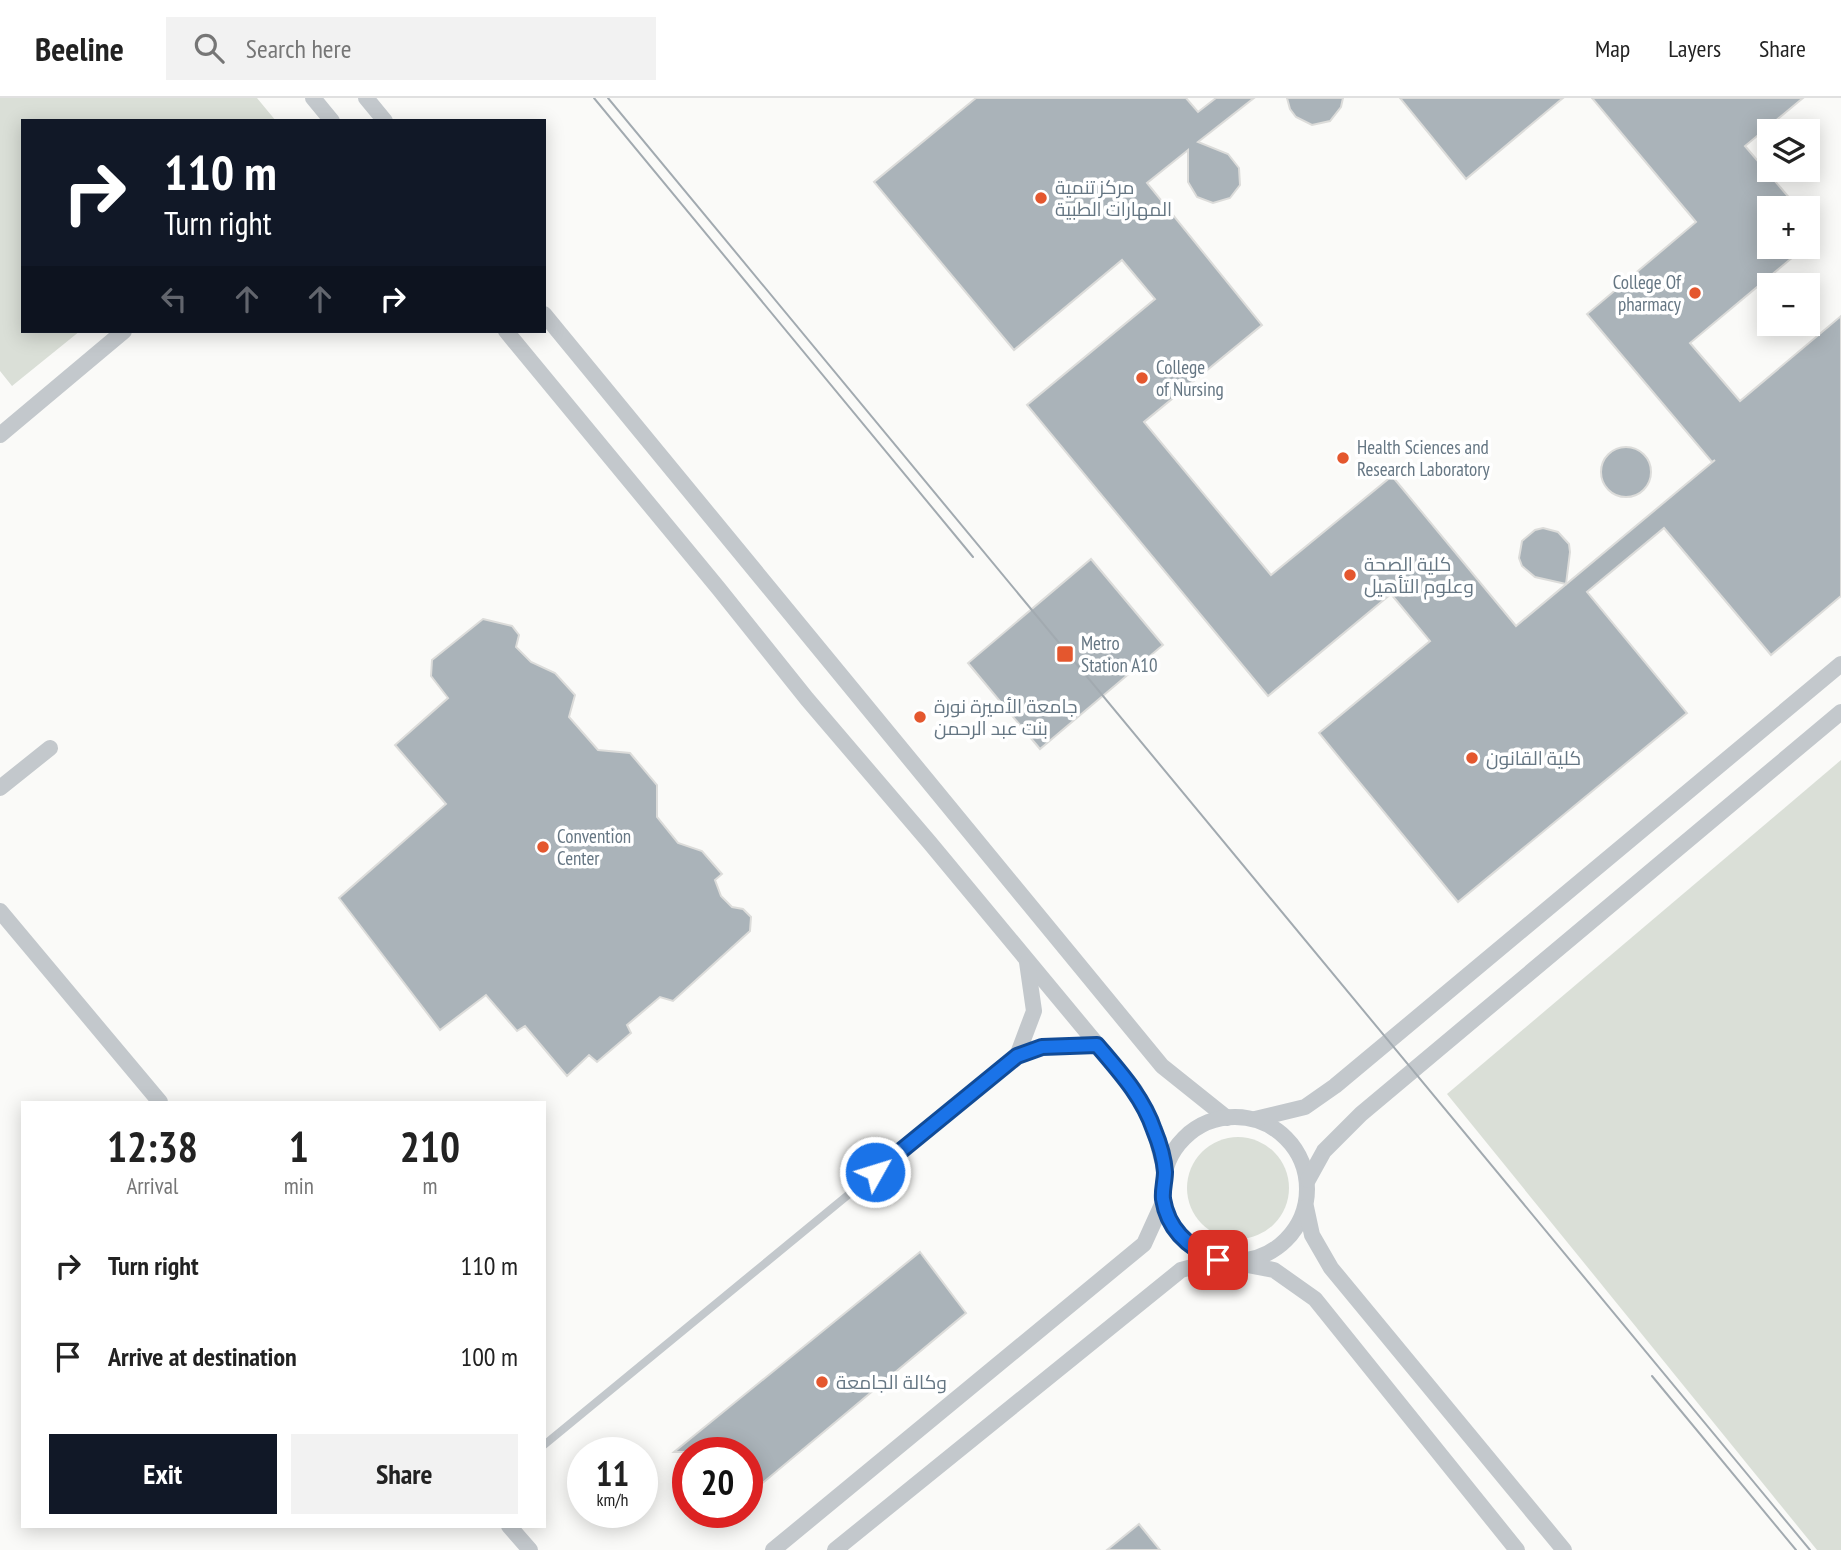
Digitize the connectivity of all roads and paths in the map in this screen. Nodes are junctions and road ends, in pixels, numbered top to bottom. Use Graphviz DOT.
graph roads {
  1 [pos="313,98"];
  2 [pos="366,98"];
  3 [pos="330,119"];
  4 [pos="383,119"];
  5 [pos="546,316"];
  6 [pos="122,333"];
  7 [pos="508,333"];
  8 [pos="1,432"];
  9 [pos="1841,664"];
  10 [pos="1841,712"];
  11 [pos="50,748"];
  12 [pos="0,788"];
  13 [pos="0,911"];
  14 [pos="1026,959"];
  15 [pos="1097,1045"];
  16 [pos="1017,1056"];
  17 [pos="159,1101"];
  18 [pos="1227,1118"];
  19 [pos="1255,1119"];
  20 [pos="1165,1172"];
  21 [pos="1308,1180"];
  22 [pos="1164,1200"];
  23 [pos="1306,1207"];
  24 [pos="1225,1261"];
  25 [pos="546,1443"];
  26 [pos="511,1528"];
  27 [pos="530,1550"];
  28 [pos="773,1550"];
  29 [pos="835,1550"];
  30 [pos="1517,1550"];
  31 [pos="1564,1550"];
  1 -- 3 [label="street"];
  2 -- 4 [label="street"];
  5 -- 18 [label="street"];
  6 -- 8 [label="street"];
  7 -- 14 [label="street"];
  9 -- 19 [label="street"];
  10 -- 21 [label="street"];
  11 -- 12 [label="street"];
  13 -- 17 [label="street"];
  14 -- 15 [label="street"];
  14 -- 16 [label="street"];
  15 -- 16 [label="street"];
  15 -- 20 [label="street"];
  16 -- 25 [label="lane"];
  18 -- 19 [label="street"];
  18 -- 20 [label="street"];
  19 -- 21 [label="street"];
  20 -- 22 [label="street"];
  21 -- 23 [label="street"];
  22 -- 24 [label="street"];
  22 -- 28 [label="street"];
  23 -- 24 [label="street"];
  23 -- 31 [label="street"];
  24 -- 29 [label="street"];
  24 -- 30 [label="street"];
  26 -- 27 [label="street"];
}
